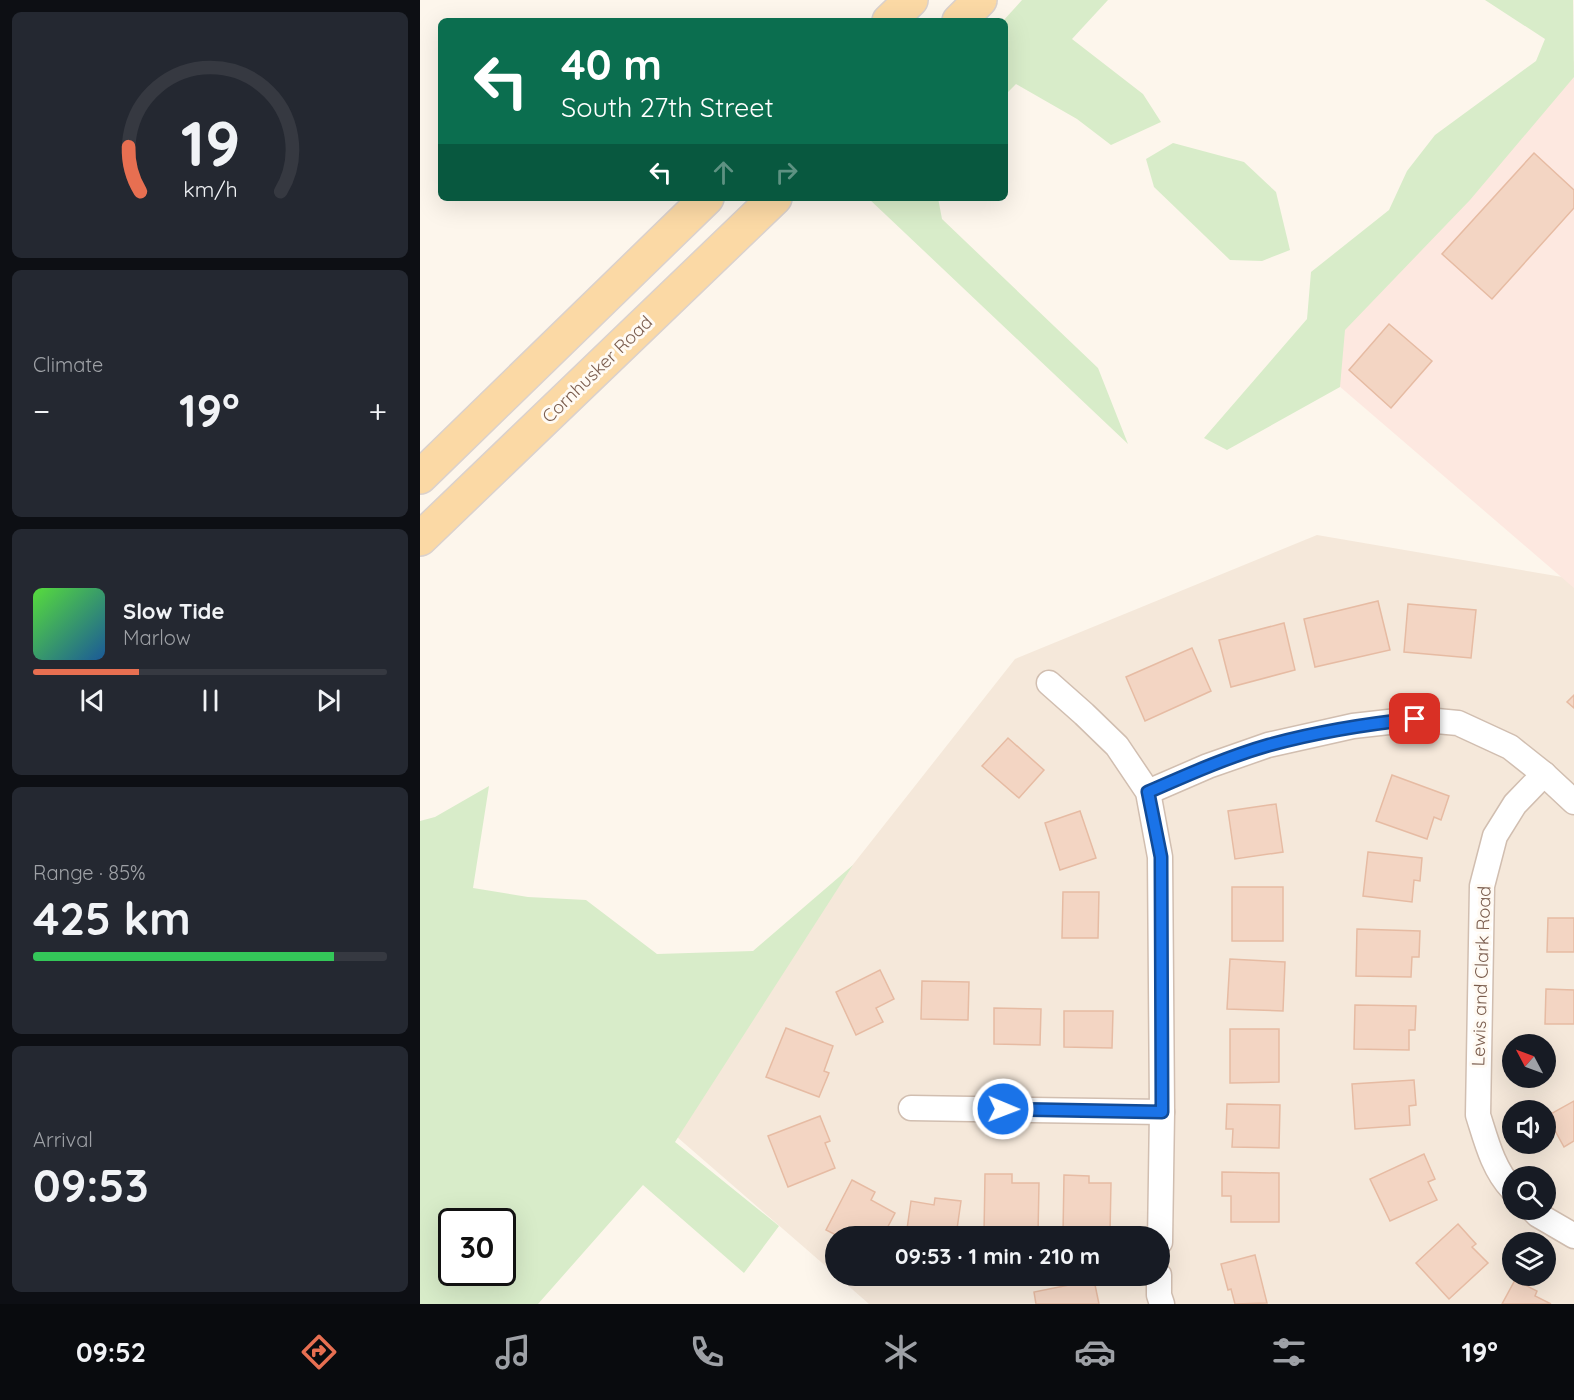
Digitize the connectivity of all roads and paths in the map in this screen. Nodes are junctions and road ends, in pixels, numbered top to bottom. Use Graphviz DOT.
graph roads {
  1 [pos="911,0"];
  2 [pos="980,0"];
  3 [pos="892,18"];
  4 [pos="961,18"];
  5 [pos="704,201"];
  6 [pos="772,201"];
  7 [pos="420,477"];
  8 [pos="420,539"];
  9 [pos="1049,683"];
  10 [pos="1544,774"];
  11 [pos="1148,792"];
  12 [pos="1574,802"];
  13 [pos="911,1108"];
  14 [pos="1162,1112"];
  15 [pos="1502,1175"];
  16 [pos="1547,1220"];
  17 [pos="1160,1226"];
  18 [pos="1574,1236"];
  19 [pos="1159,1286"];
  20 [pos="1162,1304"];
  1 -- 3 [label="main road"];
  2 -- 4 [label="main road"];
  5 -- 7 [label="main road"];
  6 -- 8 [label="main road, Cornhusker Road"];
  9 -- 11 [label="street"];
  10 -- 11 [label="street"];
  10 -- 12 [label="street"];
  10 -- 15 [label="street, Lewis and Clark Road"];
  11 -- 14 [label="street"];
  13 -- 14 [label="street"];
  14 -- 17 [label="street"];
  16 -- 18 [label="street"];
  19 -- 20 [label="street"];
}
